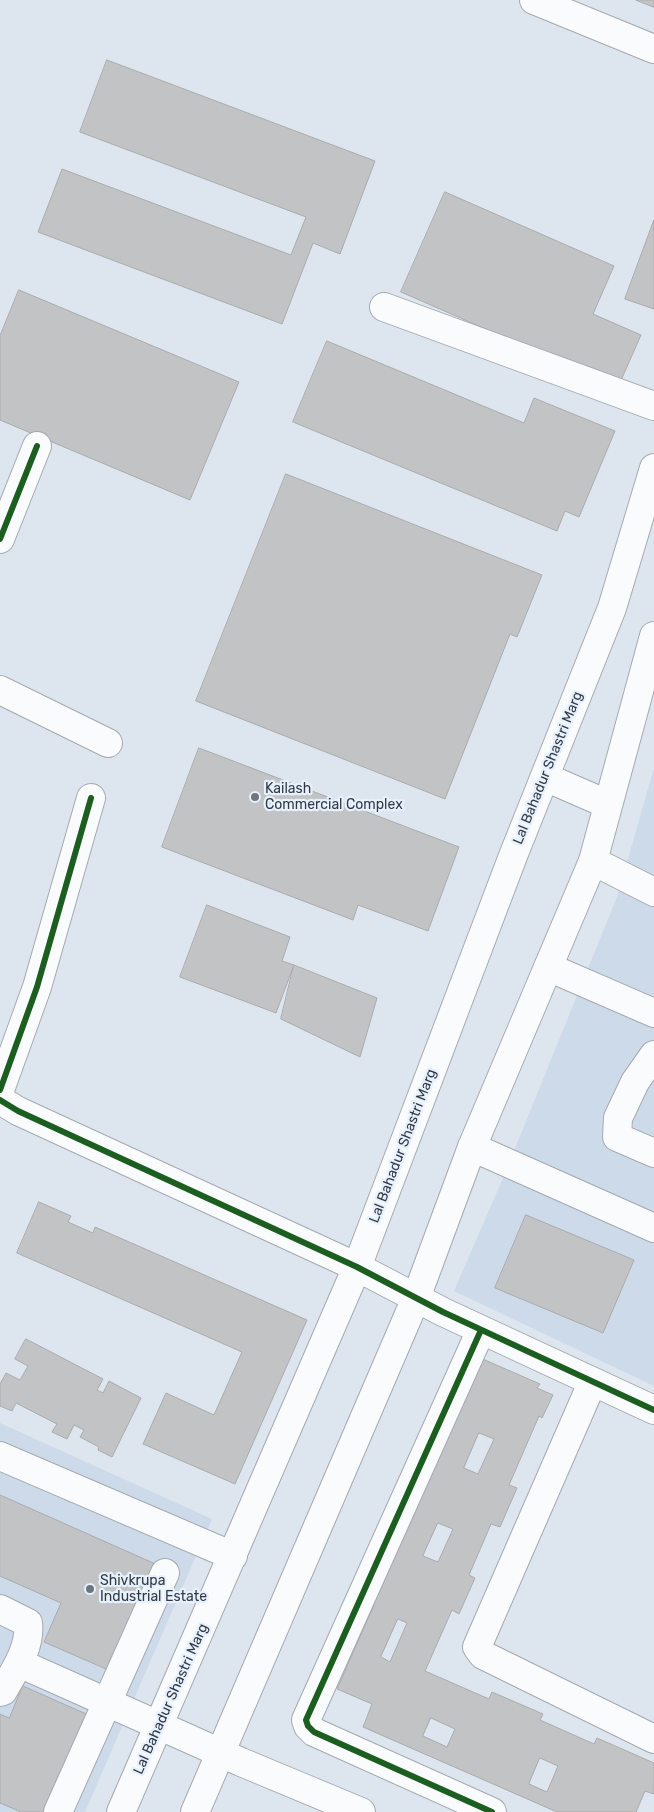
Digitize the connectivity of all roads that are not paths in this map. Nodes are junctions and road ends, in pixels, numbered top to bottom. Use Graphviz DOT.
graph roads {
  1 [pos="534,0"];
  2 [pos="654,49"];
  3 [pos="384,307"];
  4 [pos="654,406"];
  5 [pos="37,446"];
  6 [pos="654,468"];
  7 [pos="0,539"];
  8 [pos="654,636"];
  9 [pos="0,690"];
  10 [pos="108,743"];
  11 [pos="545,777"];
  12 [pos="91,798"];
  13 [pos="608,804"];
  14 [pos="593,861"];
  15 [pos="654,892"];
  16 [pos="548,967"];
  17 [pos="654,1013"];
  18 [pos="654,1055"];
  19 [pos="0,1090"];
  20 [pos="0,1100"];
  21 [pos="472,1147"];
  22 [pos="654,1152"];
  23 [pos="654,1228"];
  24 [pos="357,1267"];
  25 [pos="416,1298"];
  26 [pos="482,1330"];
  27 [pos="592,1383"];
  28 [pos="654,1410"];
  29 [pos="0,1456"];
  30 [pos="233,1556"];
  31 [pos="165,1574"];
  32 [pos="0,1610"];
  33 [pos="19,1663"];
  34 [pos="0,1692"];
  35 [pos="107,1702"];
  36 [pos="160,1724"];
  37 [pos="654,1739"];
  38 [pos="222,1753"];
  39 [pos="58,1812"];
  40 [pos="121,1812"];
  41 [pos="195,1812"];
  42 [pos="361,1812"];
  43 [pos="492,1812"];
  1 -- 2 [label="main road"];
  3 -- 4 [label="main road"];
  5 -- 7 [label="main road"];
  6 -- 11 [label="main road, Lal Bahadur Shastri Marg"];
  8 -- 13 [label="main road"];
  9 -- 10 [label="main road"];
  11 -- 13 [label="main road"];
  11 -- 24 [label="main road, Lal Bahadur Shastri Marg"];
  12 -- 19 [label="main road"];
  13 -- 14 [label="main road"];
  14 -- 15 [label="main road"];
  14 -- 16 [label="main road"];
  16 -- 17 [label="main road"];
  16 -- 21 [label="main road"];
  18 -- 22 [label="main road"];
  20 -- 24 [label="main road"];
  21 -- 23 [label="main road"];
  21 -- 25 [label="main road"];
  24 -- 25 [label="main road"];
  24 -- 30 [label="main road, Lal Bahadur Shastri Marg"];
  25 -- 26 [label="main road"];
  25 -- 38 [label="main road"];
  26 -- 27 [label="main road"];
  26 -- 43 [label="main road"];
  27 -- 28 [label="main road"];
  27 -- 37 [label="main road"];
  29 -- 30 [label="main road"];
  30 -- 36 [label="main road, Lal Bahadur Shastri Marg"];
  31 -- 35 [label="main road"];
  32 -- 33 [label="main road"];
  33 -- 34 [label="main road"];
  33 -- 35 [label="main road"];
  35 -- 36 [label="main road"];
  35 -- 39 [label="main road"];
  36 -- 38 [label="main road"];
  36 -- 40 [label="main road, Lal Bahadur Shastri Marg"];
  38 -- 41 [label="main road"];
  38 -- 42 [label="main road"];
}
